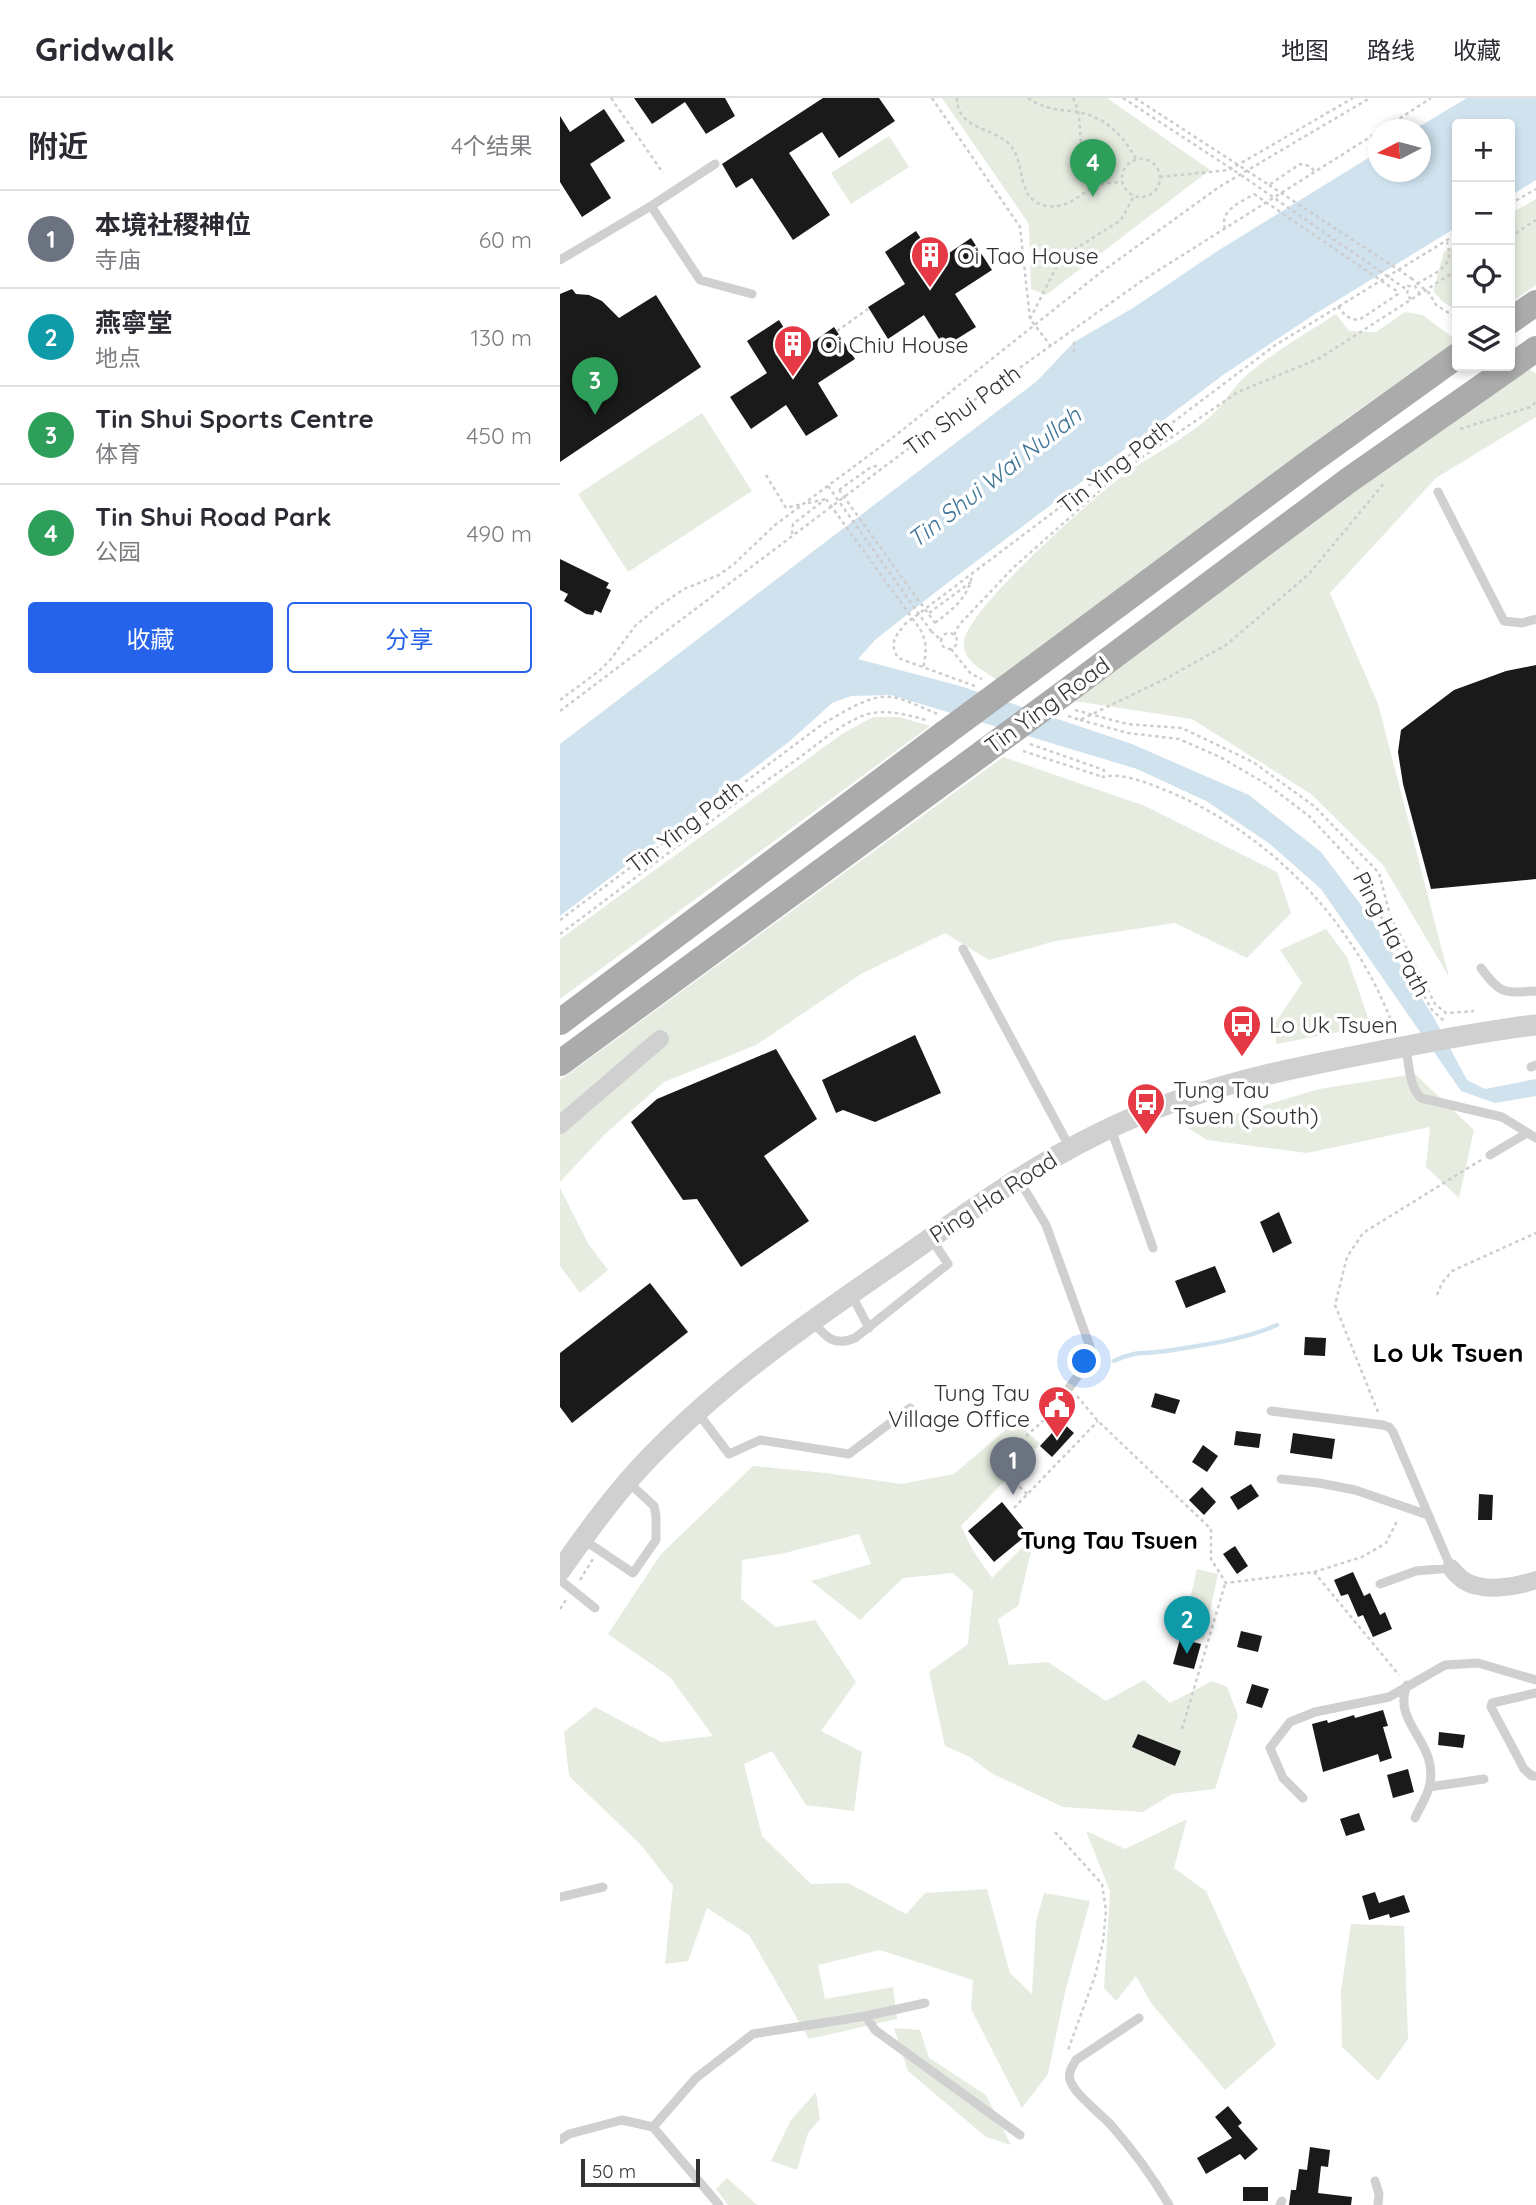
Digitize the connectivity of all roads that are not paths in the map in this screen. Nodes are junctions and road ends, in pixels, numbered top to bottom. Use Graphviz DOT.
graph roads {
  1 [pos="715,164"];
  2 [pos="651,206"];
  3 [pos="560,260"];
  4 [pos="752,294"];
  5 [pos="1536,303"];
  6 [pos="1515,318"];
  7 [pos="1536,349"];
  8 [pos="1452,360"];
  9 [pos="1438,492"];
  10 [pos="1536,619"];
  11 [pos="963,950"];
  12 [pos="1481,968"];
  13 [pos="1536,991"];
  14 [pos="560,1022"];
  15 [pos="1536,1024"];
  16 [pos="660,1039"];
  17 [pos="1408,1040"];
  18 [pos="560,1063"];
  19 [pos="560,1125"];
  20 [pos="1111,1128"];
  21 [pos="1532,1136"];
  22 [pos="1070,1148"];
  23 [pos="1490,1155"];
  24 [pos="1018,1178"];
  25 [pos="931,1238"];
  26 [pos="1153,1248"];
  27 [pos="850,1294"];
  28 [pos="812,1321"];
  29 [pos="869,1328"];
  30 [pos="1069,1388"];
  31 [pos="910,1408"];
  32 [pos="1271,1411"];
  33 [pos="697,1412"];
  34 [pos="1281,1479"];
  35 [pos="628,1482"];
  36 [pos="1427,1515"];
  37 [pos="591,1545"];
  38 [pos="1451,1568"];
  39 [pos="560,1571"];
  40 [pos="560,1580"];
  41 [pos="1536,1580"];
  42 [pos="1380,1584"];
  43 [pos="595,1608"];
  44 [pos="1536,1680"];
  45 [pos="1407,1685"];
  46 [pos="1535,1695"];
  47 [pos="1536,1776"];
  48 [pos="1484,1779"];
  49 [pos="1429,1787"];
  50 [pos="1303,1798"];
  51 [pos="1415,1818"];
  52 [pos="603,1887"];
  53 [pos="560,1897"];
  54 [pos="925,2003"];
  55 [pos="866,2016"];
  56 [pos="1139,2018"];
  57 [pos="653,2127"];
  58 [pos="1020,2135"];
  59 [pos="560,2140"];
  60 [pos="1375,2181"];
  61 [pos="719,2205"];
  62 [pos="1169,2205"];
  63 [pos="1378,2205"];
  1 -- 2 [label="lane"];
  2 -- 3 [label="lane"];
  2 -- 4 [label="lane"];
  5 -- 6 [label="main road"];
  7 -- 18 [label="main road, Tin Ying Road, bridge"];
  8 -- 14 [label="main road, Tin Ying Road, bridge"];
  9 -- 10 [label="lane"];
  11 -- 22 [label="lane"];
  12 -- 13 [label="lane"];
  15 -- 17 [label="street, Ping Ha Road"];
  16 -- 19 [label="street"];
  17 -- 20 [label="street, Ping Ha Road"];
  17 -- 21 [label="lane"];
  20 -- 22 [label="street, Ping Ha Road"];
  20 -- 26 [label="lane"];
  21 -- 23 [label="lane"];
  22 -- 24 [label="street, Ping Ha Road"];
  24 -- 25 [label="street, Ping Ha Road"];
  24 -- 30 [label="lane"];
  25 -- 27 [label="street, Ping Ha Road"];
  25 -- 29 [label="lane"];
  27 -- 28 [label="street, Ping Ha Road"];
  27 -- 29 [label="lane"];
  28 -- 29 [label="lane"];
  28 -- 33 [label="street, Ping Ha Road"];
  31 -- 33 [label="lane"];
  32 -- 36 [label="lane"];
  33 -- 35 [label="street, Ping Ha Road"];
  34 -- 36 [label="lane"];
  35 -- 37 [label="street, Ping Ha Road"];
  35 -- 37 [label="lane"];
  36 -- 38 [label="lane"];
  37 -- 39 [label="street, Ping Ha Road"];
  38 -- 41 [label="street"];
  38 -- 42 [label="lane"];
  40 -- 43 [label="lane"];
  44 -- 45 [label="lane"];
  45 -- 49 [label="lane"];
  45 -- 50 [label="lane"];
  46 -- 47 [label="lane"];
  48 -- 49 [label="lane"];
  49 -- 51 [label="lane"];
  52 -- 53 [label="lane"];
  54 -- 55 [label="lane"];
  55 -- 57 [label="lane"];
  55 -- 58 [label="lane"];
  56 -- 62 [label="lane"];
  57 -- 59 [label="lane"];
  57 -- 61 [label="lane"];
  60 -- 63 [label="lane"];
}
